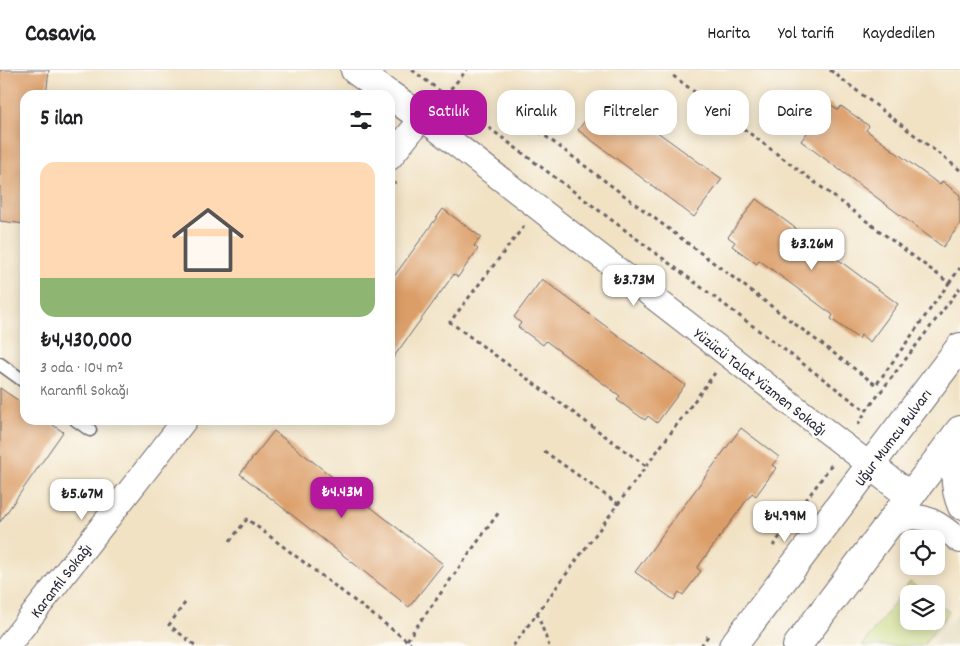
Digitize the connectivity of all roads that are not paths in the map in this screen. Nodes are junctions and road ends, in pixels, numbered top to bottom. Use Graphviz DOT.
graph roads {
  1 [pos="355,70"];
  2 [pos="383,90"];
  3 [pos="395,99"];
  4 [pos="410,109"];
  5 [pos="410,133"];
  6 [pos="444,135"];
  7 [pos="395,152"];
  8 [pos="960,347"];
  9 [pos="0,364"];
  10 [pos="20,378"];
  11 [pos="83,425"];
  12 [pos="181,425"];
  13 [pos="90,430"];
  14 [pos="960,430"];
  15 [pos="960,434"];
  16 [pos="870,466"];
  17 [pos="910,496"];
  18 [pos="960,507"];
  19 [pos="886,527"];
  20 [pos="960,541"];
  21 [pos="723,638"];
  22 [pos="8,646"];
  23 [pos="796,646"];
  1 -- 2 [label="main road, Yüzücü Talat Yüzmen Sokağı"];
  3 -- 4 [label="main road, Yüzücü Talat Yüzmen Sokağı"];
  5 -- 7 [label="street"];
  6 -- 16 [label="street, Yüzücü Talat Yüzmen Sokağı"];
  8 -- 16 [label="main road, Uğur Mumcu Bulvarı"];
  9 -- 10 [label="lane"];
  11 -- 13 [label="lane"];
  12 -- 22 [label="street, Karanfil Sokağı"];
  14 -- 17 [label="main road"];
  15 -- 18 [label="street"];
  16 -- 17 [label="main road"];
  16 -- 21 [label="main road, Uğur Mumcu Bulvarı"];
  17 -- 19 [label="main road"];
  19 -- 20 [label="street"];
  19 -- 23 [label="main road"];
}
